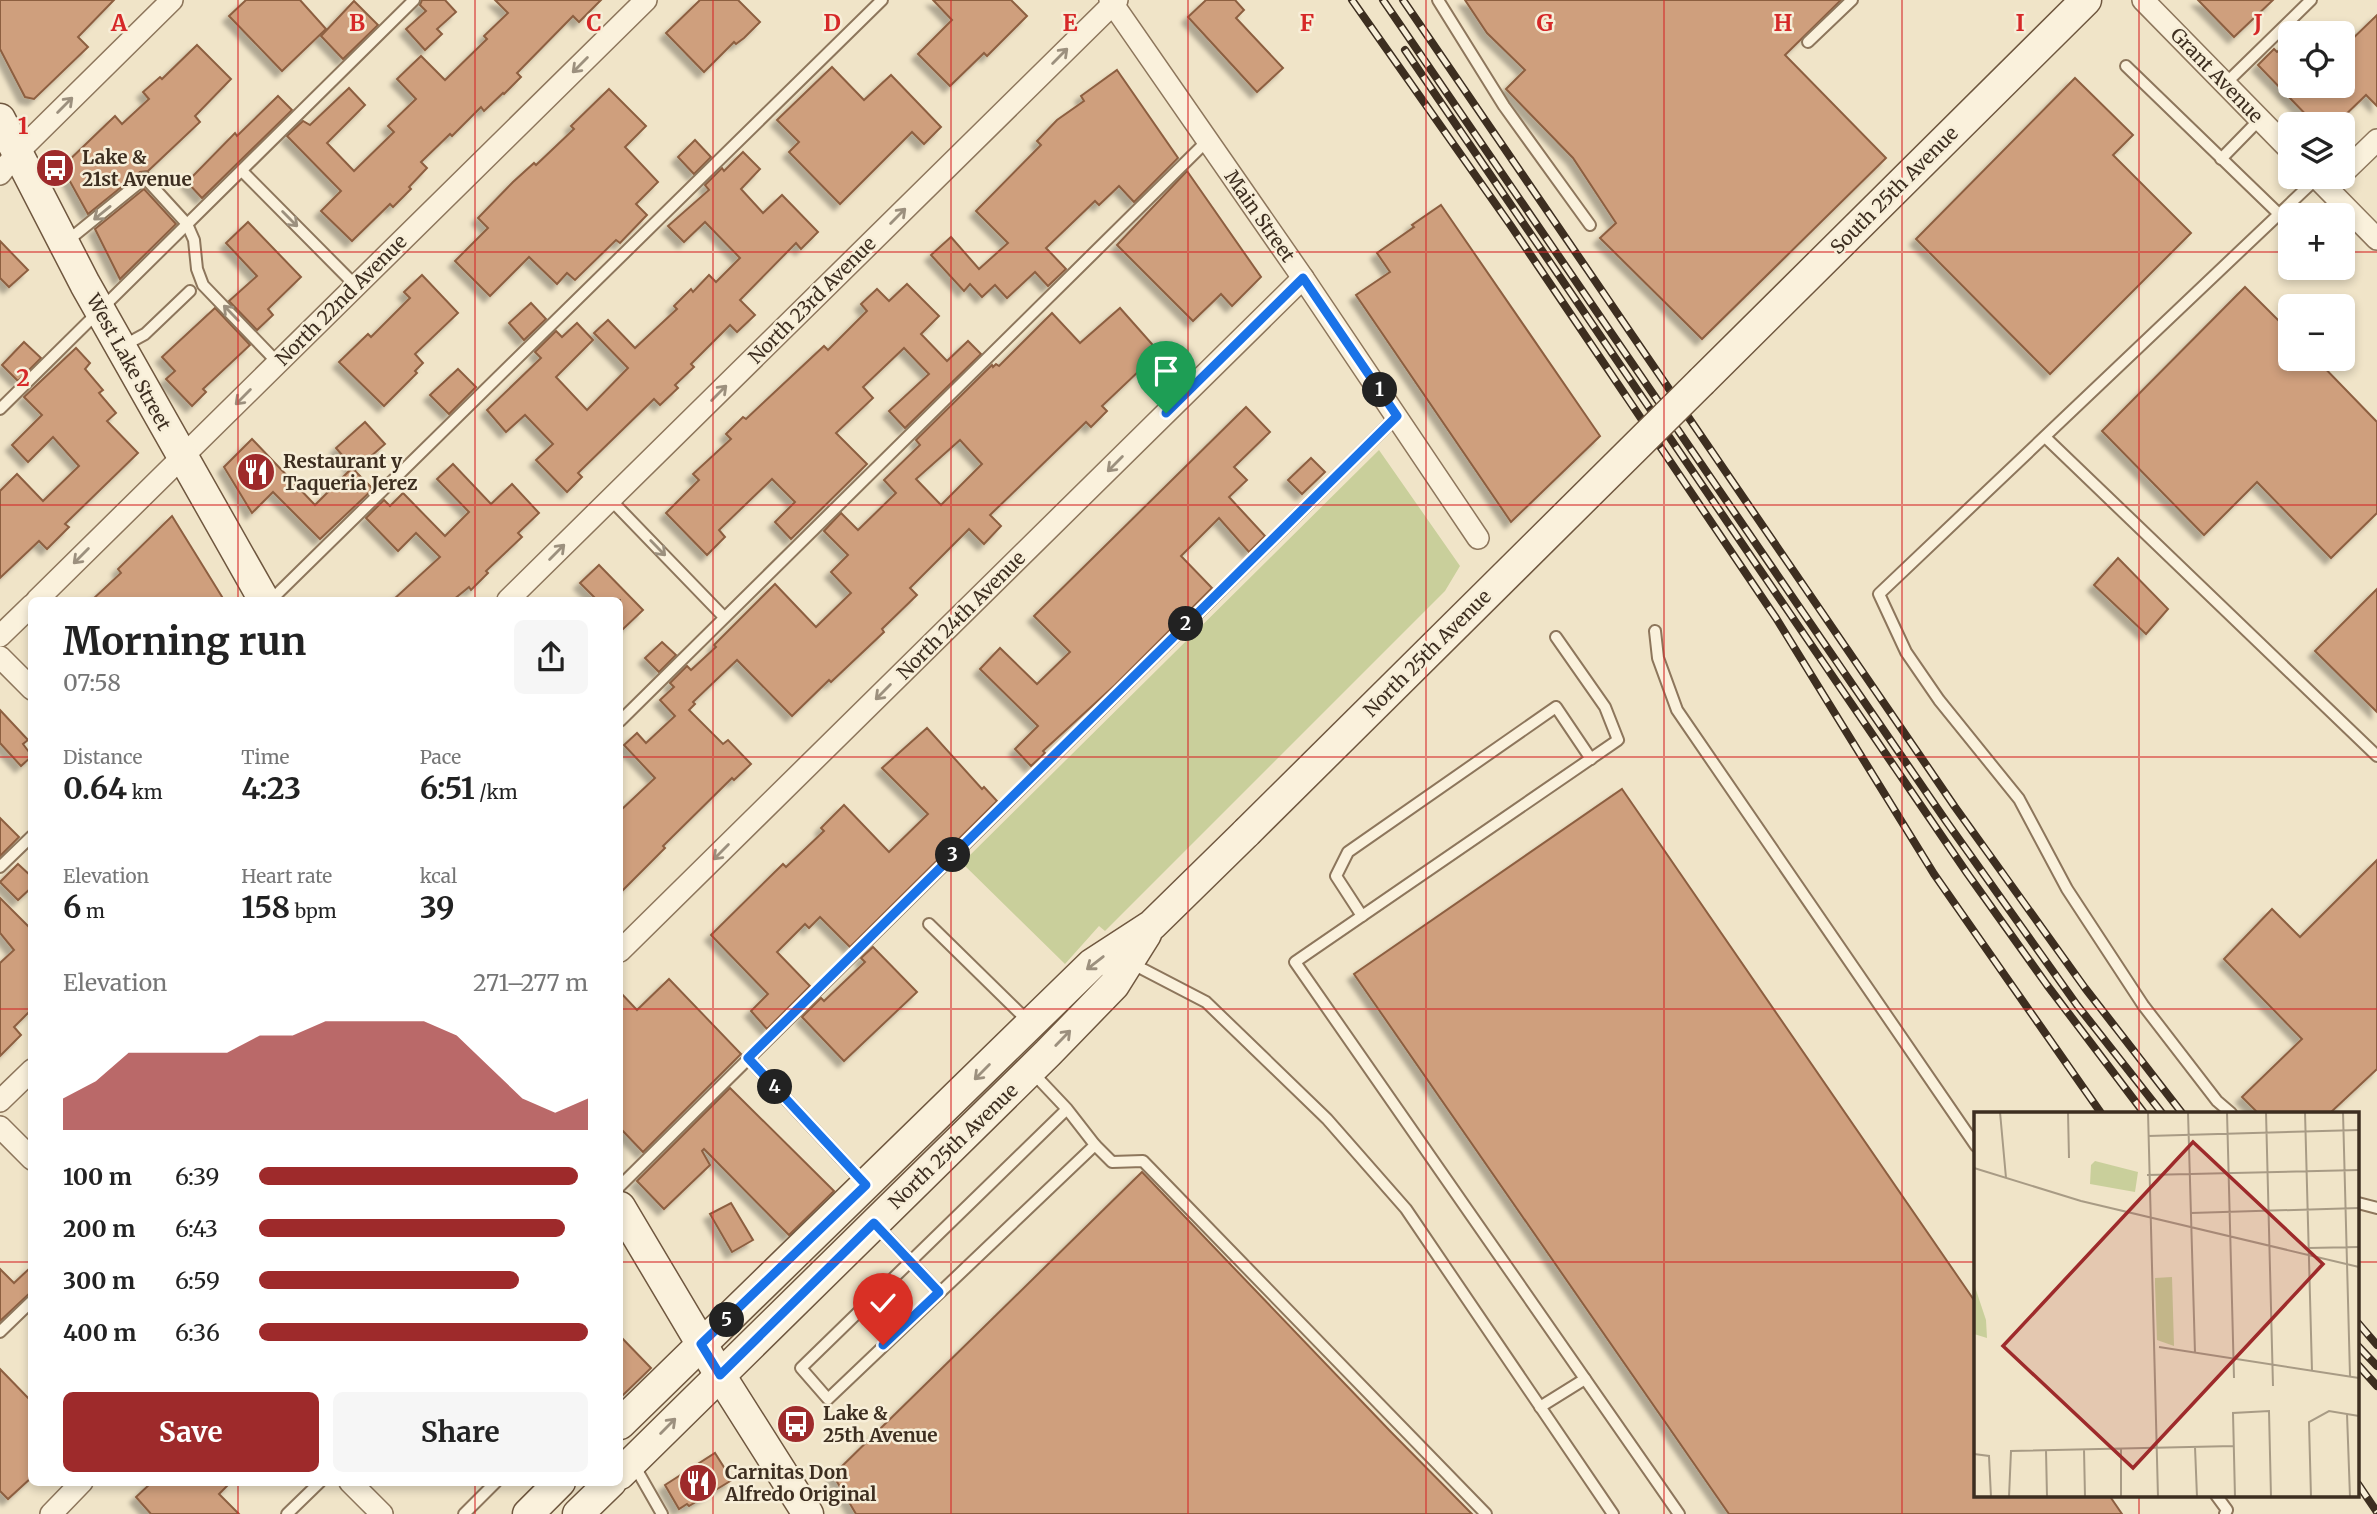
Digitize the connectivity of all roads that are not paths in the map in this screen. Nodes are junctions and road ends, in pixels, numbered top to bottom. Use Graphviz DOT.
graph roads {
  1 [pos="172,0"];
  2 [pos="414,0"];
  3 [pos="646,0"];
  4 [pos="882,0"];
  5 [pos="1438,0"];
  6 [pos="1852,0"];
  7 [pos="2086,0"];
  8 [pos="2143,0"];
  9 [pos="2311,0"];
  10 [pos="1113,1"];
  11 [pos="1808,42"];
  12 [pos="2126,66"];
  13 [pos="2225,84"];
  14 [pos="0,119"];
  15 [pos="2260,119"];
  16 [pos="2278,138"];
  17 [pos="2377,140"];
  18 [pos="1207,141"];
  19 [pos="2221,159"];
  20 [pos="2355,161"];
  21 [pos="8,163"];
  22 [pos="242,170"];
  23 [pos="2313,189"];
  24 [pos="2333,189"];
  25 [pos="2294,203"];
  26 [pos="2278,213"];
  27 [pos="2278,215"];
  28 [pos="187,225"];
  29 [pos="1590,225"];
  30 [pos="2377,239"];
  31 [pos="64,243"];
  32 [pos="1303,278"];
  33 [pos="356,286"];
  34 [pos="190,290"];
  35 [pos="100,311"];
  36 [pos="120,347"];
  37 [pos="278,363"];
  38 [pos="1702,381"];
  39 [pos="0,409"];
  40 [pos="1397,416"];
  41 [pos="2045,437"];
  42 [pos="182,457"];
  43 [pos="610,499"];
  44 [pos="1478,538"];
  45 [pos="40,597"];
  46 [pos="262,597"];
  47 [pos="274,597"];
  48 [pos="511,597"];
  49 [pos="28,609"];
  50 [pos="724,617"];
  51 [pos="1655,631"];
  52 [pos="0,636"];
  53 [pos="1556,637"];
  54 [pos="0,657"];
  55 [pos="28,685"];
  56 [pos="623,718"];
  57 [pos="2377,756"];
  58 [pos="1591,759"];
  59 [pos="28,840"];
  60 [pos="0,867"];
  61 [pos="1362,916"];
  62 [pos="929,924"];
  63 [pos="1152,925"];
  64 [pos="623,948"];
  65 [pos="1128,962"];
  66 [pos="1031,1024"];
  67 [pos="748,1058"];
  68 [pos="1031,1070"];
  69 [pos="28,1074"];
  70 [pos="0,1101"];
  71 [pos="1067,1109"];
  72 [pos="2230,1112"];
  73 [pos="0,1126"];
  74 [pos="1974,1143"];
  75 [pos="1095,1145"];
  76 [pos="28,1154"];
  77 [pos="623,1183"];
  78 [pos="866,1185"];
  79 [pos="2360,1204"];
  80 [pos="2377,1208"];
  81 [pos="623,1212"];
  82 [pos="874,1223"];
  83 [pos="911,1262"];
  84 [pos="939,1292"];
  85 [pos="28,1305"];
  86 [pos="0,1332"];
  87 [pos="701,1344"];
  88 [pos="720,1375"];
  89 [pos="1585,1379"];
  90 [pos="1540,1407"];
  91 [pos="623,1421"];
  92 [pos="626,1468"];
  93 [pos="78,1486"];
  94 [pos="316,1486"];
  95 [pos="354,1486"];
  96 [pos="492,1486"];
  97 [pos="556,1486"];
  98 [pos="607,1486"];
  99 [pos="2217,1496"];
  100 [pos="51,1514"];
  101 [pos="288,1514"];
  102 [pos="382,1514"];
  103 [pos="464,1514"];
  104 [pos="527,1514"];
  105 [pos="578,1514"];
  106 [pos="662,1514"];
  107 [pos="808,1514"];
  108 [pos="1486,1514"];
  109 [pos="1614,1514"];
  110 [pos="1679,1514"];
  111 [pos="2225,1514"];
  21 -- 1 [label="street, one-way"];
  2 -- 22 [label="lane"];
  3 -- 33 [label="street, North 22nd Avenue, one-way"];
  4 -- 47 [label="lane"];
  5 -- 29 [label="lane"];
  6 -- 11 [label="lane"];
  7 -- 38 [label="main road, South 25th Avenue"];
  8 -- 13 [label="street, Grant Avenue"];
  9 -- 13 [label="lane"];
  10 -- 18 [label="street, Main Street"];
  43 -- 10 [label="street, North 23rd Avenue, one-way"];
  12 -- 19 [label="lane"];
  13 -- 15 [label="street, Grant Avenue"];
  14 -- 21 [label="main road, West Lake Street"];
  15 -- 16 [label="street, Grant Avenue"];
  15 -- 19 [label="lane"];
  17 -- 20 [label="street"];
  18 -- 32 [label="street, Main Street"];
  18 -- 50 [label="lane"];
  19 -- 26 [label="lane"];
  21 -- 31 [label="main road, West Lake Street"];
  22 -- 28 [label="lane"];
  22 -- 33 [label="lane, one-way"];
  23 -- 25 [label="lane"];
  24 -- 30 [label="street"];
  27 -- 41 [label="lane"];
  28 -- 31 [label="lane, one-way"];
  28 -- 35 [label="lane"];
  37 -- 28 [label="lane, one-way"];
  31 -- 35 [label="main road, West Lake Street"];
  32 -- 40 [label="street, Main Street"];
  32 -- 64 [label="street, North 24th Avenue, one-way"];
  33 -- 37 [label="street, North 22nd Avenue"];
  34 -- 36 [label="lane"];
  35 -- 36 [label="main road, West Lake Street"];
  35 -- 39 [label="lane"];
  36 -- 42 [label="main road, West Lake Street"];
  37 -- 42 [label="street, North 22nd Avenue, one-way"];
  38 -- 63 [label="main road, North 25th Avenue, bridge"];
  40 -- 44 [label="street, Main Street"];
  40 -- 67 [label="lane"];
  41 -- 57 [label="lane"];
  41 -- 72 [label="lane"];
  42 -- 45 [label="street, North 22nd Avenue, one-way"];
  42 -- 46 [label="main road, West Lake Street"];
  48 -- 43 [label="street, North 23rd Avenue, one-way"];
  43 -- 50 [label="lane, one-way"];
  49 -- 52 [label="street"];
  50 -- 56 [label="lane"];
  51 -- 74 [label="lane"];
  53 -- 58 [label="lane"];
  54 -- 55 [label="street"];
  58 -- 61 [label="lane"];
  58 -- 61 [label="lane"];
  59 -- 60 [label="lane"];
  61 -- 89 [label="lane"];
  62 -- 66 [label="lane"];
  63 -- 65 [label="main road, North 25th Avenue"];
  63 -- 66 [label="main road, North 25th Avenue, one-way"];
  68 -- 65 [label="main road, North 25th Avenue, one-way"];
  65 -- 90 [label="lane"];
  66 -- 78 [label="main road, North 25th Avenue, one-way"];
  67 -- 77 [label="lane"];
  67 -- 78 [label="lane"];
  68 -- 71 [label="lane"];
  68 -- 82 [label="main road, North 25th Avenue"];
  69 -- 70 [label="street"];
  71 -- 75 [label="lane"];
  71 -- 83 [label="lane"];
  73 -- 76 [label="street"];
  75 -- 84 [label="lane"];
  75 -- 108 [label="lane"];
  78 -- 87 [label="main road, North 25th Avenue"];
  79 -- 80 [label="lane"];
  81 -- 87 [label="main road"];
  82 -- 83 [label="lane"];
  82 -- 88 [label="main road, North 25th Avenue"];
  83 -- 84 [label="lane"];
  83 -- 84 [label="lane"];
  85 -- 86 [label="lane"];
  87 -- 88 [label="main road"];
  87 -- 91 [label="main road, North 25th Avenue"];
  92 -- 88 [label="main road, North 25th Avenue, one-way"];
  88 -- 107 [label="main road"];
  89 -- 90 [label="lane"];
  89 -- 110 [label="lane"];
  90 -- 109 [label="lane"];
  92 -- 106 [label="lane"];
  93 -- 100 [label="street"];
  94 -- 101 [label="lane"];
  95 -- 102 [label="street"];
  96 -- 103 [label="lane"];
  97 -- 104 [label="main road"];
  98 -- 105 [label="main road"];
  99 -- 111 [label="lane"];
}
